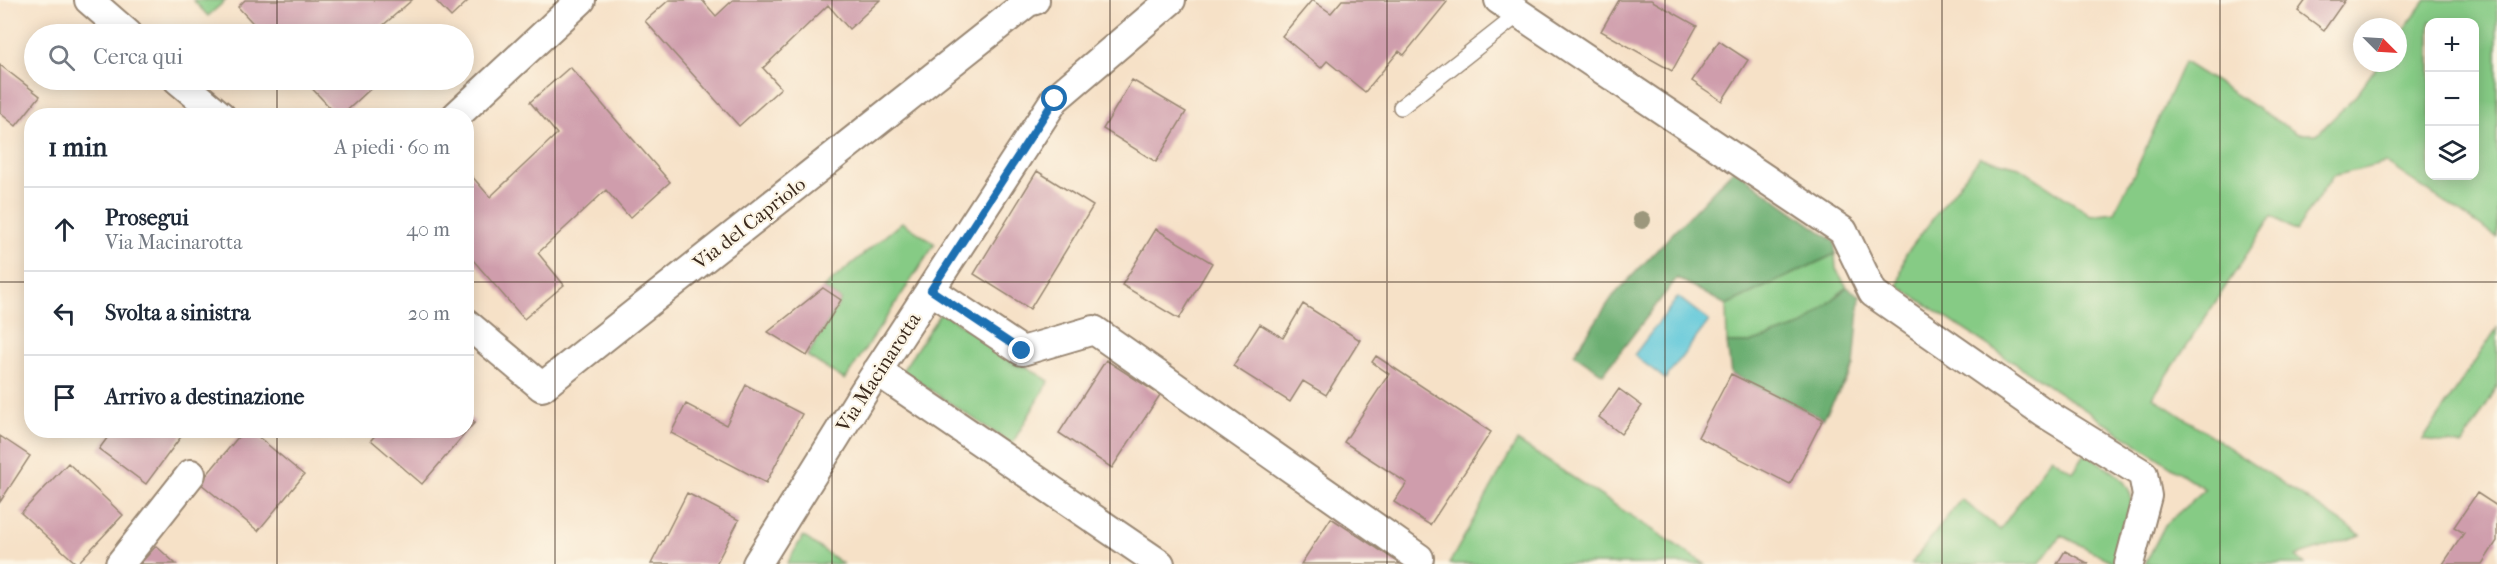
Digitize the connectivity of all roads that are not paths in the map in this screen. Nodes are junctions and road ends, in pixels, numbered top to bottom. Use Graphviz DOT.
graph roads {
  1 [pos="89,0"];
  2 [pos="581,0"];
  3 [pos="1035,0"];
  4 [pos="1172,0"];
  5 [pos="1509,7"];
  6 [pos="117,24"];
  7 [pos="190,90"];
  8 [pos="211,108"];
  9 [pos="465,108"];
  10 [pos="1401,108"];
  11 [pos="931,290"];
  12 [pos="474,330"];
  13 [pos="877,371"];
  14 [pos="191,474"];
  15 [pos="1419,558"];
  16 [pos="120,564"];
  17 [pos="758,564"];
  18 [pos="1160,564"];
  19 [pos="2130,564"];
  1 -- 6 [label="street"];
  2 -- 9 [label="street"];
  3 -- 12 [label="street, Via del Capriolo"];
  4 -- 11 [label="street, Via Macinarotta"];
  5 -- 10 [label="lane"];
  5 -- 19 [label="street"];
  7 -- 8 [label="street"];
  11 -- 13 [label="street, Via Macinarotta"];
  11 -- 15 [label="street"];
  13 -- 17 [label="street, Via Macinarotta"];
  13 -- 18 [label="street"];
  14 -- 16 [label="street"];
}
